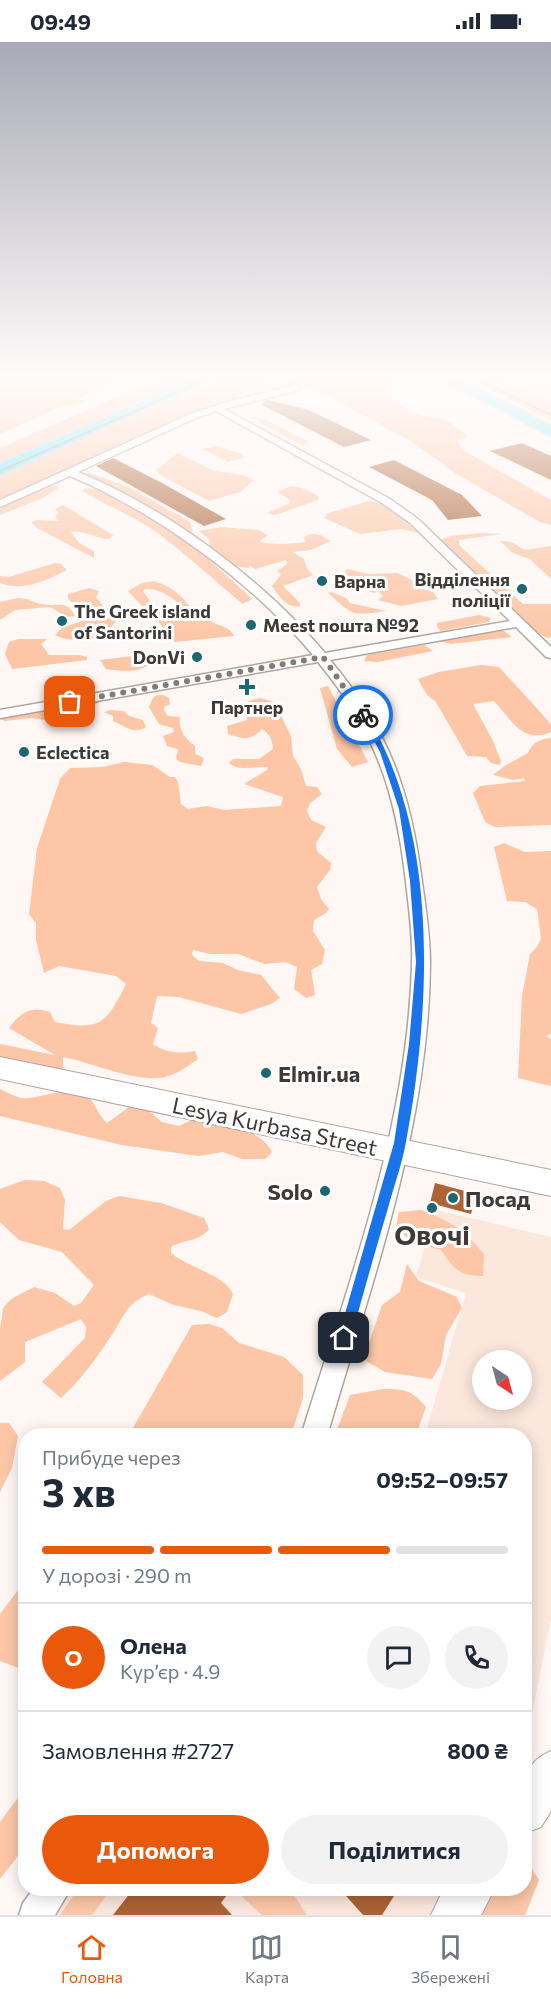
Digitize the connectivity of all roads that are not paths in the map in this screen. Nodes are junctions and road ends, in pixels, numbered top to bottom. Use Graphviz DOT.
graph roads {
  1 [pos="82,466"];
  2 [pos="323,466"];
  3 [pos="70,472"];
  4 [pos="0,504"];
  5 [pos="519,623"];
  6 [pos="551,654"];
  7 [pos="323,657"];
  8 [pos="0,714"];
  9 [pos="0,1068"];
  10 [pos="398,1151"];
  11 [pos="551,1183"];
  12 [pos="316,1428"];
  13 [pos="551,1773"];
  14 [pos="532,1801"];
  15 [pos="49,1896"];
  16 [pos="467,1896"];
  17 [pos="35,1915"];
  18 [pos="454,1915"];
  1 -- 3 [label="street"];
  2 -- 5 [label="street"];
  3 -- 4 [label="street"];
  3 -- 7 [label="street"];
  5 -- 6 [label="street"];
  5 -- 7 [label="street"];
  7 -- 8 [label="street"];
  7 -- 10 [label="street"];
  9 -- 10 [label="street, Lesya Kurbasa Street"];
  10 -- 11 [label="street, Lesya Kurbasa Street"];
  10 -- 12 [label="street"];
  13 -- 14 [label="street"];
  15 -- 17 [label="street"];
  16 -- 18 [label="street"];
}
